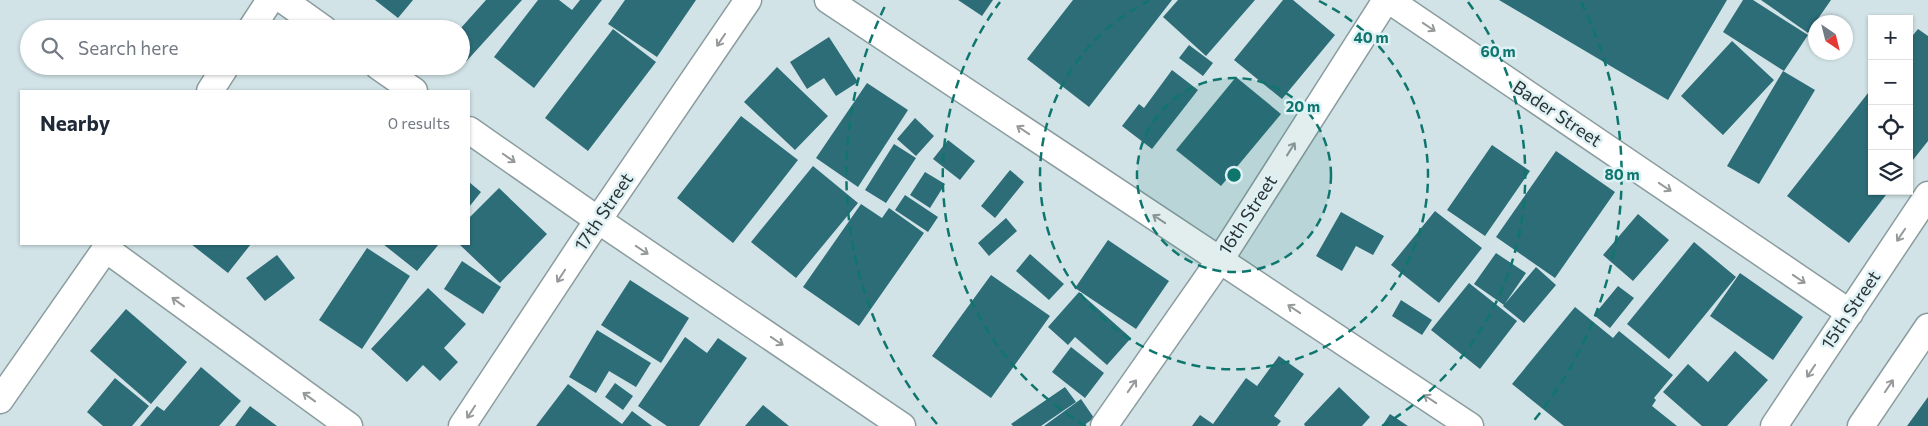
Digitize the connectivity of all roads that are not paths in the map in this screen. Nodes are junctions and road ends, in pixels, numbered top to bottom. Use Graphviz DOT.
graph roads {
  1 [pos="270,0"];
  2 [pos="283,0"];
  3 [pos="748,0"];
  4 [pos="828,0"];
  5 [pos="1387,0"];
  6 [pos="257,20"];
  7 [pos="311,20"];
  8 [pos="220,75"];
  9 [pos="391,75"];
  10 [pos="211,90"];
  11 [pos="413,90"];
  12 [pos="470,131"];
  13 [pos="1928,195"];
  14 [pos="598,220"];
  15 [pos="107,246"];
  16 [pos="1220,260"];
  17 [pos="1850,313"];
  18 [pos="1928,327"];
  19 [pos="1919,359"];
  20 [pos="0,400"];
  21 [pos="349,426"];
  22 [pos="462,426"];
  23 [pos="902,426"];
  24 [pos="1104,426"];
  25 [pos="1470,426"];
  26 [pos="1774,426"];
  27 [pos="1861,426"];
  1 -- 6 [label="street"];
  2 -- 7 [label="street"];
  3 -- 14 [label="street, 17th Street, one-way"];
  16 -- 4 [label="street, one-way"];
  16 -- 5 [label="street, 16th Street, one-way"];
  5 -- 17 [label="street, Bader Street, one-way"];
  8 -- 10 [label="street"];
  9 -- 11 [label="street"];
  12 -- 14 [label="street, one-way"];
  13 -- 17 [label="street, 15th Street, one-way"];
  14 -- 22 [label="street, 17th Street, one-way"];
  14 -- 23 [label="street, one-way"];
  15 -- 20 [label="street"];
  21 -- 15 [label="street, one-way"];
  24 -- 16 [label="street, 16th Street, one-way"];
  25 -- 16 [label="street, one-way"];
  17 -- 26 [label="street, 15th Street, one-way"];
  18 -- 19 [label="street"];
  27 -- 19 [label="street, one-way"];
}
